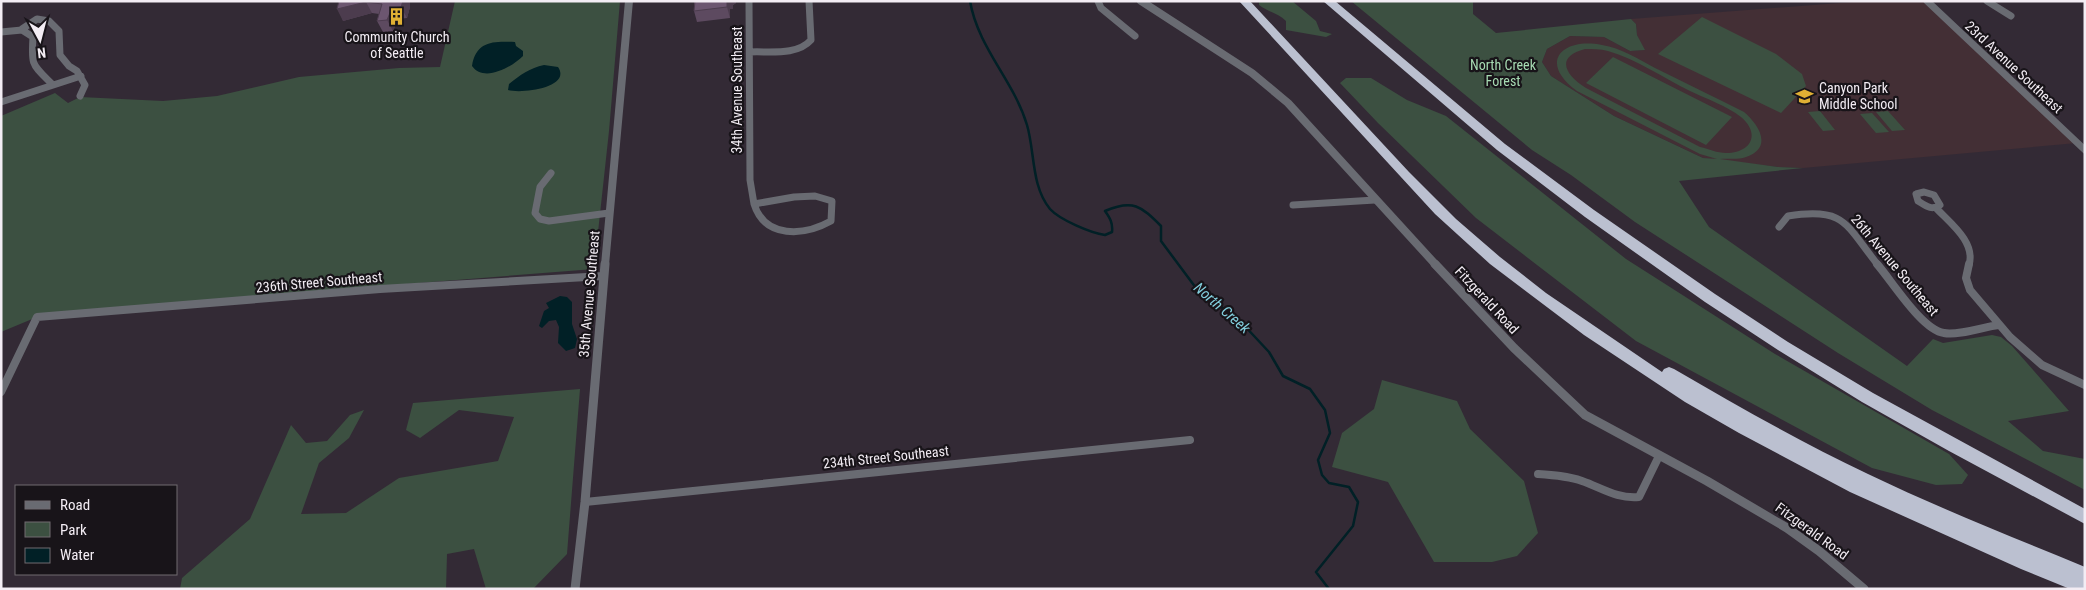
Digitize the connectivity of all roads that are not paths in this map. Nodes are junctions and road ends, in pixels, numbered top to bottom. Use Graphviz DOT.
graph roads {
  1 [pos="630,1"];
  2 [pos="749,1"];
  3 [pos="809,1"];
  4 [pos="1098,1"];
  5 [pos="1140,1"];
  6 [pos="1244,1"];
  7 [pos="1253,1"];
  8 [pos="1321,1"];
  9 [pos="1328,1"];
  10 [pos="1927,1"];
  11 [pos="1987,1"];
  12 [pos="2011,16"];
  13 [pos="22,30"];
  14 [pos="1,32"];
  15 [pos="1135,36"];
  16 [pos="750,52"];
  17 [pos="81,76"];
  18 [pos="52,84"];
  19 [pos="80,96"];
  20 [pos="1,102"];
  21 [pos="2085,150"];
  22 [pos="1388,158"];
  23 [pos="1404,163"];
  24 [pos="551,173"];
  25 [pos="1375,200"];
  26 [pos="754,204"];
  27 [pos="1294,205"];
  28 [pos="1936,208"];
  29 [pos="609,213"];
  30 [pos="1779,227"];
  31 [pos="604,276"];
  32 [pos="1684,279"];
  33 [pos="1998,325"];
  34 [pos="2085,384"];
  35 [pos="1,392"];
  36 [pos="1190,440"];
  37 [pos="1659,456"];
  38 [pos="1538,474"];
  39 [pos="585,502"];
  40 [pos="2085,517"];
  41 [pos="2085,575"];
  42 [pos="2085,587"];
  43 [pos="575,589"];
  44 [pos="1864,589"];
  1 -- 29 [label="street, 35th Avenue Southeast"];
  2 -- 16 [label="street, 34th Avenue Southeast"];
  3 -- 16 [label="street"];
  4 -- 15 [label="street"];
  5 -- 25 [label="street, Fitzgerald Road"];
  6 -- 22 [label="highway"];
  7 -- 23 [label="highway"];
  8 -- 32 [label="highway"];
  9 -- 32 [label="highway"];
  10 -- 21 [label="street, 23rd Avenue Southeast"];
  11 -- 12 [label="street"];
  13 -- 14 [label="street"];
  13 -- 17 [label="street"];
  13 -- 18 [label="street"];
  16 -- 26 [label="street, 34th Avenue Southeast"];
  17 -- 18 [label="street"];
  17 -- 19 [label="street"];
  18 -- 20 [label="street"];
  22 -- 23 [label="highway"];
  22 -- 42 [label="highway"];
  23 -- 41 [label="highway"];
  24 -- 29 [label="street"];
  25 -- 27 [label="street"];
  25 -- 37 [label="street, Fitzgerald Road"];
  26 -- 26 [label="street"];
  28 -- 33 [label="street"];
  29 -- 31 [label="street, 35th Avenue Southeast"];
  30 -- 33 [label="street, 26th Avenue Southeast"];
  31 -- 35 [label="street, 236th Street Southeast"];
  31 -- 39 [label="street, 35th Avenue Southeast"];
  32 -- 40 [label="highway"];
  33 -- 34 [label="street"];
  36 -- 39 [label="street, 234th Street Southeast"];
  37 -- 38 [label="street"];
  37 -- 44 [label="street, Fitzgerald Road"];
  39 -- 43 [label="street, 35th Avenue Southeast"];
}
